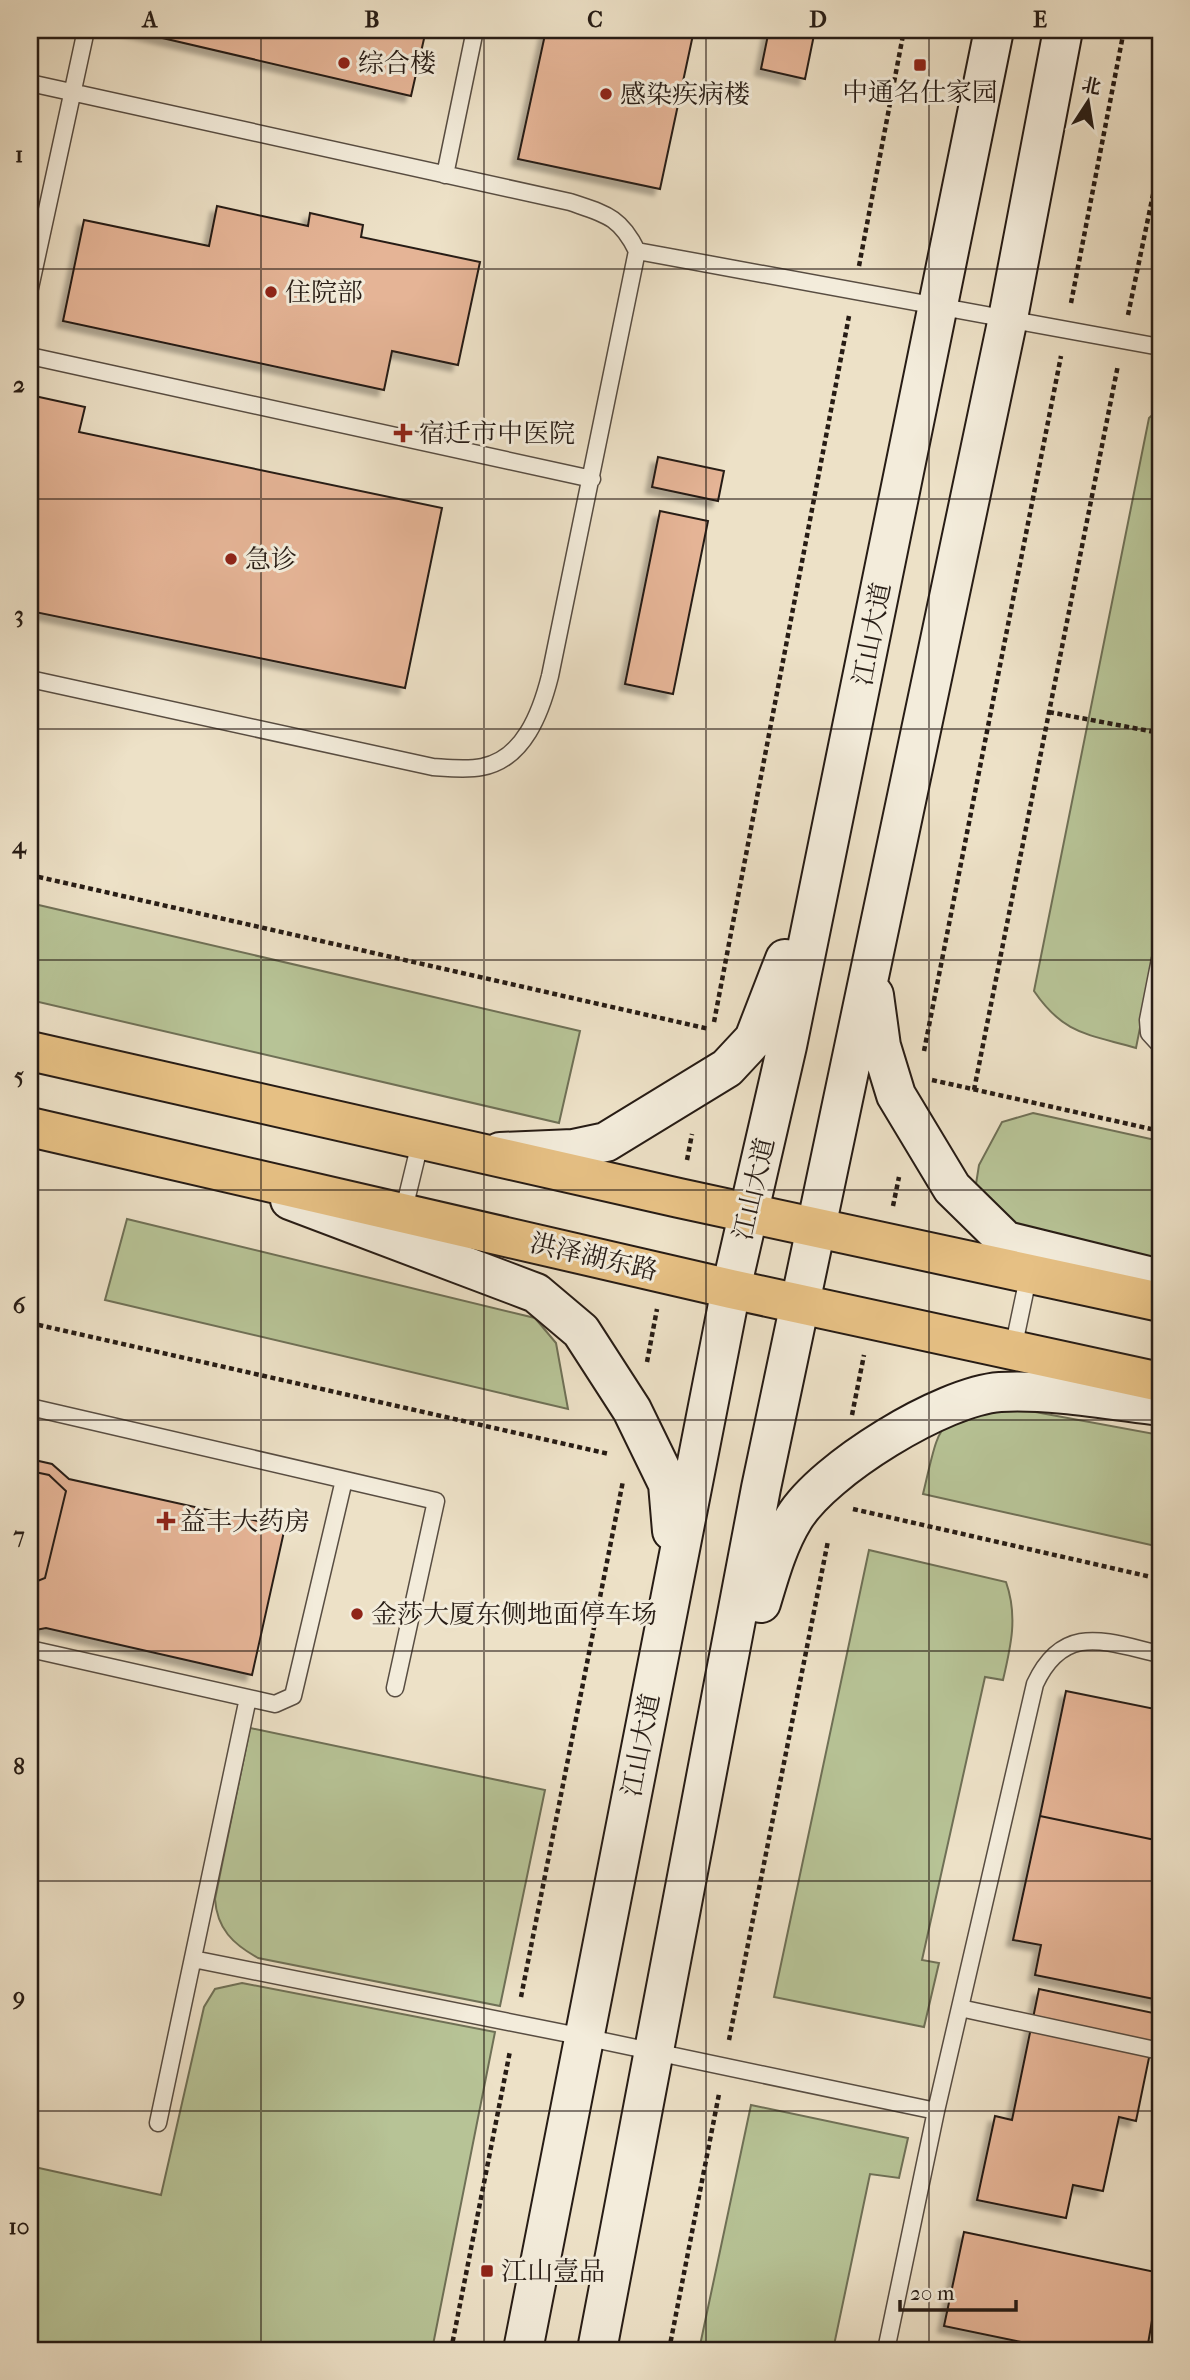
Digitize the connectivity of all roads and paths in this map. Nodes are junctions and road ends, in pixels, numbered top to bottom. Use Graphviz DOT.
graph roads {
  1 [pos="86,30"];
  2 [pos="475,30"];
  3 [pos="994,30"];
  4 [pos="1063,30"];
  5 [pos="1125,30"];
  6 [pos="30,83"];
  7 [pos="72,92"];
  8 [pos="1160,162"];
  9 [pos="445,175"];
  10 [pos="637,251"];
  11 [pos="30,288"];
  12 [pos="938,306"];
  13 [pos="1008,318"];
  14 [pos="1066,330"];
  15 [pos="1123,340"];
  16 [pos="1160,347"];
  17 [pos="30,356"];
  18 [pos="592,479"];
  19 [pos="30,680"];
  20 [pos="1049,712"];
  21 [pos="1160,733"];
  22 [pos="839,798"];
  23 [pos="30,875"];
  24 [pos="1160,959"];
  25 [pos="871,972"];
  26 [pos="691,1024"];
  27 [pos="1160,1045"];
  28 [pos="30,1051"];
  29 [pos="921,1064"];
  30 [pos="974,1090"];
  31 [pos="910,1120"];
  32 [pos="30,1126"];
  33 [pos="421,1139"];
  34 [pos="480,1153"];
  35 [pos="203,1167"];
  36 [pos="403,1213"];
  37 [pos="748,1213"];
  38 [pos="816,1227"];
  39 [pos="886,1242"];
  40 [pos="1029,1273"];
  41 [pos="1160,1279"];
  42 [pos="731,1289"];
  43 [pos="800,1302"];
  44 [pos="1160,1302"];
  45 [pos="872,1318"];
  46 [pos="30,1323"];
  47 [pos="1013,1349"];
  48 [pos="1160,1382"];
  49 [pos="1160,1406"];
  50 [pos="30,1407"];
  51 [pos="659,1465"];
  52 [pos="842,1467"];
  53 [pos="344,1480"];
  54 [pos="823,1502"];
  55 [pos="676,1567"];
  56 [pos="1160,1579"];
  57 [pos="30,1649"];
  58 [pos="1160,1654"];
  59 [pos="395,1688"];
  60 [pos="248,1698"];
  61 [pos="698,1820"];
  62 [pos="193,1959"];
  63 [pos="960,2008"];
  64 [pos="584,2037"];
  65 [pos="1160,2051"];
  66 [pos="654,2052"];
  67 [pos="724,2066"];
  68 [pos="936,2111"];
  69 [pos="158,2123"];
  70 [pos="523,2350"];
  71 [pos="597,2350"];
  72 [pos="669,2350"];
  73 [pos="886,2350"];
  1 -- 7 [label="lane"];
  2 -- 9 [label="lane"];
  3 -- 12 [label="main road, 江山大道"];
  4 -- 13 [label="main road"];
  5 -- 14 [label="path"];
  6 -- 7 [label="lane"];
  7 -- 9 [label="lane"];
  7 -- 11 [label="lane"];
  8 -- 15 [label="path"];
  9 -- 10 [label="lane"];
  10 -- 12 [label="lane"];
  10 -- 18 [label="lane"];
  12 -- 13 [label="lane"];
  12 -- 22 [label="main road, 江山大道"];
  13 -- 14 [label="lane"];
  13 -- 25 [label="main road"];
  14 -- 15 [label="lane"];
  14 -- 29 [label="path"];
  15 -- 16 [label="lane"];
  15 -- 20 [label="path"];
  17 -- 18 [label="lane"];
  18 -- 19 [label="lane"];
  20 -- 21 [label="path"];
  20 -- 30 [label="path"];
  22 -- 34 [label="main road"];
  22 -- 37 [label="main road, 江山大道"];
  23 -- 26 [label="path"];
  24 -- 27 [label="lane"];
  25 -- 31 [label="main road"];
  25 -- 38 [label="main road"];
  28 -- 33 [label="main road"];
  31 -- 39 [label="path"];
  31 -- 41 [label="main road"];
  32 -- 35 [label="main road, 洪泽湖东路"];
  33 -- 34 [label="main road"];
  33 -- 36 [label="lane"];
  34 -- 37 [label="main road"];
  35 -- 36 [label="main road, 洪泽湖东路"];
  35 -- 51 [label="main road"];
  36 -- 42 [label="main road, 洪泽湖东路"];
  37 -- 38 [label="main road"];
  37 -- 42 [label="main road, 江山大道"];
  38 -- 39 [label="main road"];
  38 -- 43 [label="main road"];
  39 -- 40 [label="main road"];
  40 -- 44 [label="main road"];
  40 -- 47 [label="lane"];
  42 -- 43 [label="main road, 洪泽湖东路"];
  42 -- 55 [label="main road, 江山大道"];
  43 -- 45 [label="main road, 洪泽湖东路"];
  43 -- 61 [label="main road"];
  45 -- 47 [label="main road, 洪泽湖东路"];
  45 -- 52 [label="path"];
  46 -- 51 [label="path"];
  47 -- 48 [label="main road, 洪泽湖东路"];
  49 -- 52 [label="main road"];
  50 -- 53 [label="lane"];
  51 -- 55 [label="main road"];
  52 -- 54 [label="main road"];
  53 -- 59 [label="lane"];
  53 -- 60 [label="lane"];
  54 -- 56 [label="path"];
  54 -- 61 [label="main road"];
  54 -- 67 [label="path"];
  55 -- 64 [label="main road, 江山大道"];
  57 -- 60 [label="lane"];
  58 -- 63 [label="lane"];
  60 -- 62 [label="lane"];
  61 -- 66 [label="main road"];
  62 -- 64 [label="lane"];
  62 -- 69 [label="lane"];
  63 -- 65 [label="lane"];
  63 -- 68 [label="lane"];
  64 -- 66 [label="lane"];
  64 -- 70 [label="main road, 江山大道"];
  66 -- 67 [label="lane"];
  66 -- 71 [label="main road"];
  67 -- 68 [label="lane"];
  67 -- 72 [label="path"];
  68 -- 73 [label="lane"];
}
